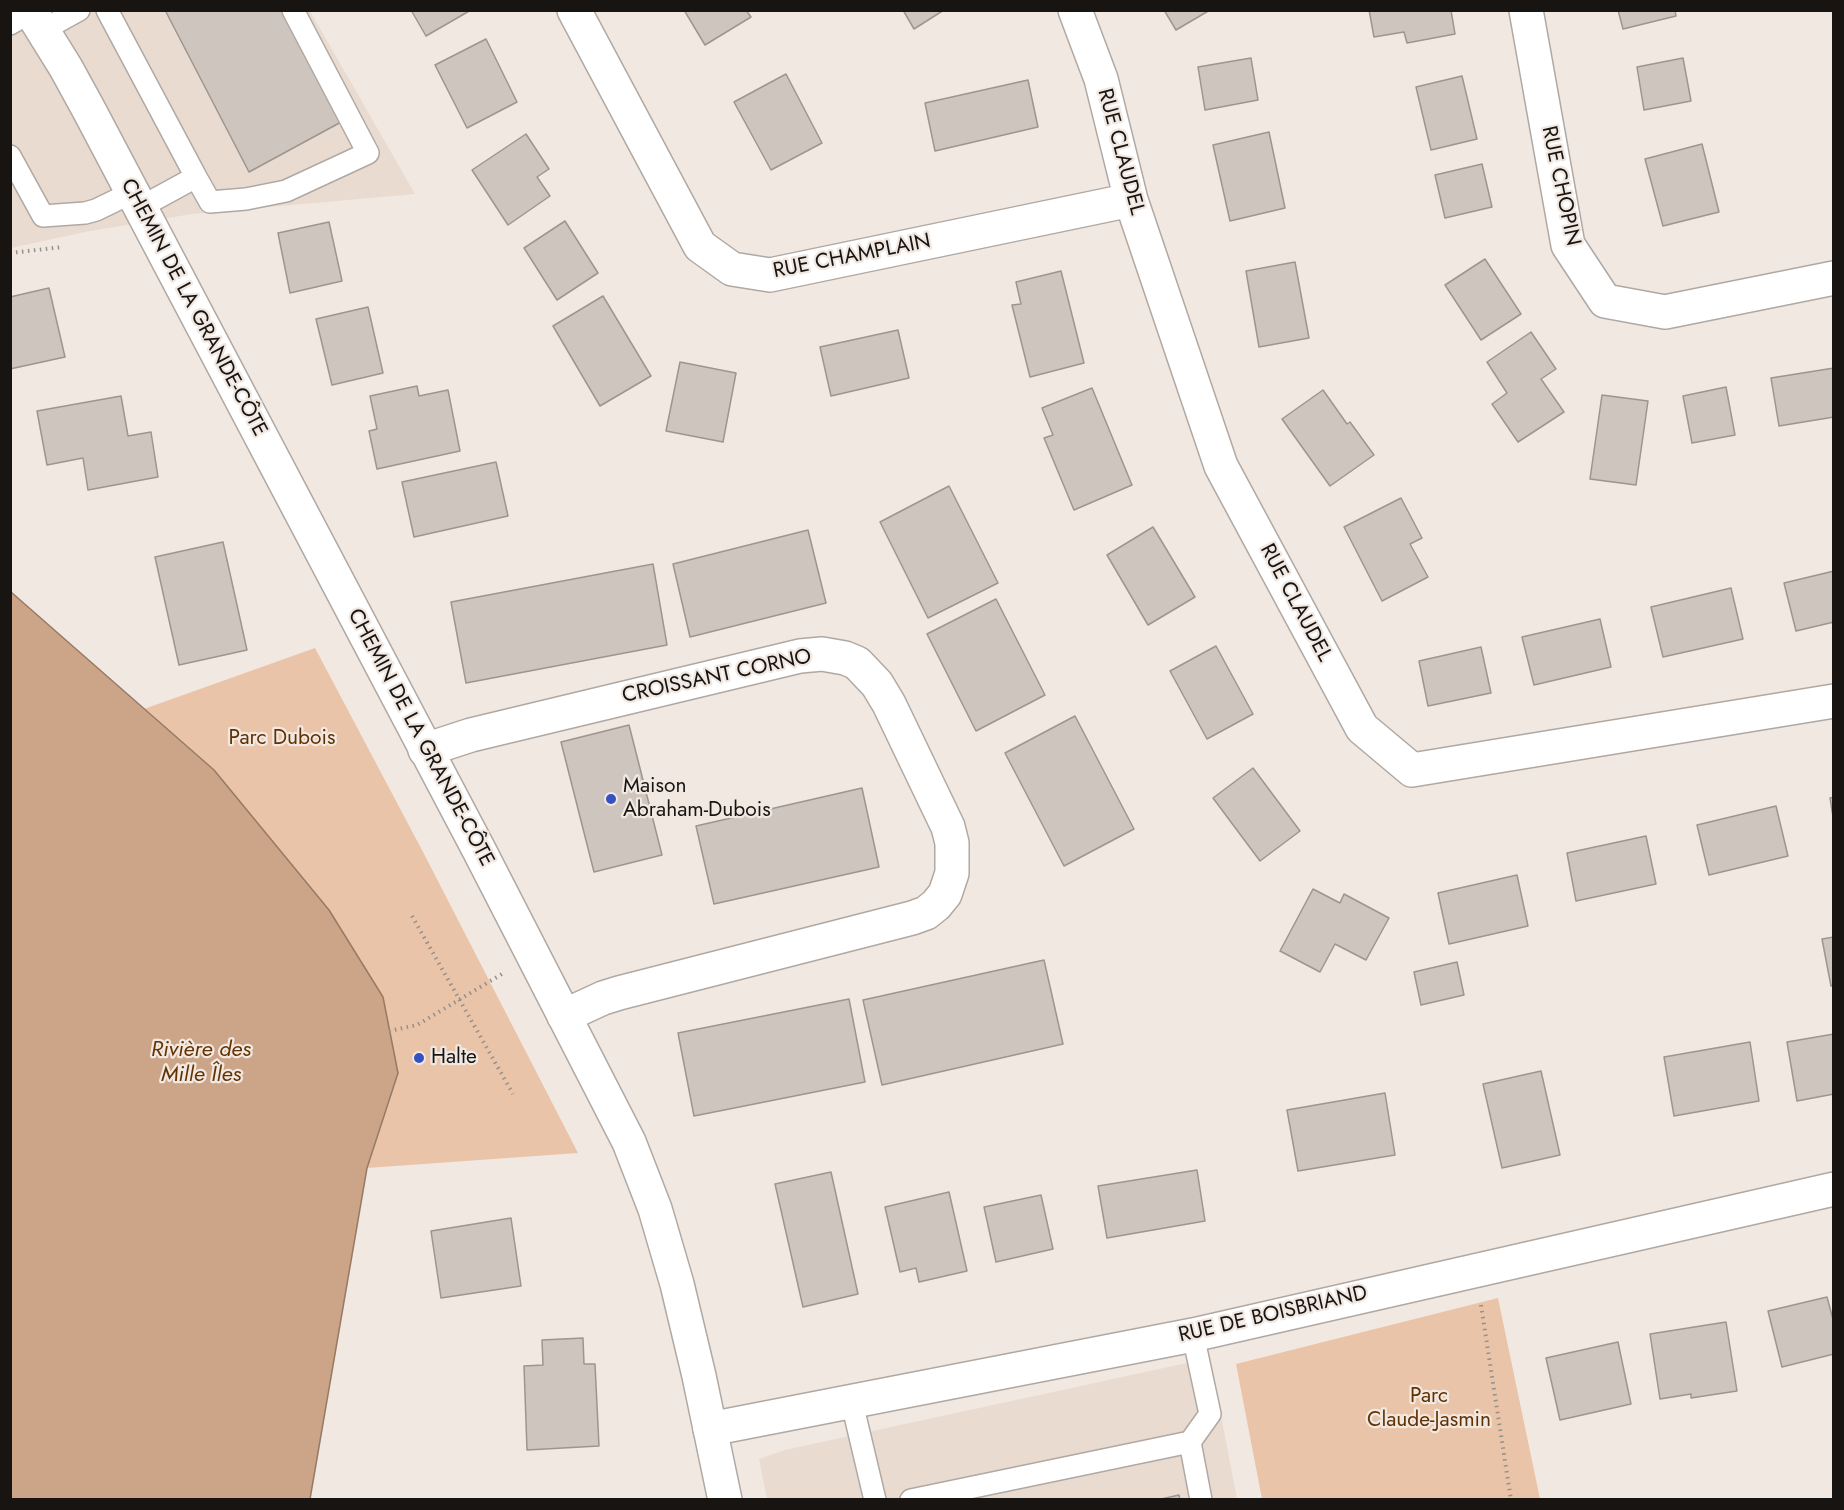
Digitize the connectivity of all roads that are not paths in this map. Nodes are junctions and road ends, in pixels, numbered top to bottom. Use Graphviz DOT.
graph roads {
  1 [pos="79,10"];
  2 [pos="107,10"];
  3 [pos="293,10"];
  4 [pos="574,10"];
  5 [pos="1075,10"];
  6 [pos="1526,10"];
  7 [pos="29,19"];
  8 [pos="10,156"];
  9 [pos="196,177"];
  10 [pos="135,200"];
  11 [pos="1131,201"];
  12 [pos="1833,278"];
  13 [pos="1833,701"];
  14 [pos="426,750"];
  15 [pos="564,1016"];
  16 [pos="1833,1189"];
  17 [pos="1193,1335"];
  18 [pos="852,1403"];
  19 [pos="710,1429"];
  20 [pos="1190,1442"];
  21 [pos="725,1500"];
  22 [pos="874,1500"];
  23 [pos="911,1500"];
  24 [pos="1201,1500"];
  1 -- 7 [label="lane"];
  2 -- 9 [label="lane"];
  3 -- 9 [label="lane"];
  4 -- 11 [label="street, RUE CHAMPLAIN"];
  5 -- 11 [label="street, RUE CLAUDEL"];
  6 -- 12 [label="street, RUE CHOPIN"];
  7 -- 10 [label="street, CHEMIN DE LA GRANDE-CÔTE"];
  8 -- 10 [label="lane"];
  9 -- 10 [label="lane"];
  10 -- 14 [label="street, CHEMIN DE LA GRANDE-CÔTE"];
  11 -- 13 [label="street, RUE CLAUDEL"];
  14 -- 15 [label="street, CHEMIN DE LA GRANDE-CÔTE"];
  14 -- 15 [label="street, CROISSANT CORNO"];
  15 -- 19 [label="street, CHEMIN DE LA GRANDE-CÔTE"];
  16 -- 17 [label="street, RUE DE BOISBRIAND"];
  17 -- 18 [label="street, RUE DE BOISBRIAND"];
  17 -- 20 [label="lane"];
  18 -- 19 [label="street, RUE DE BOISBRIAND"];
  18 -- 22 [label="lane"];
  19 -- 21 [label="street, CHEMIN DE LA GRANDE-CÔTE"];
  20 -- 23 [label="lane"];
  20 -- 24 [label="lane"];
}
